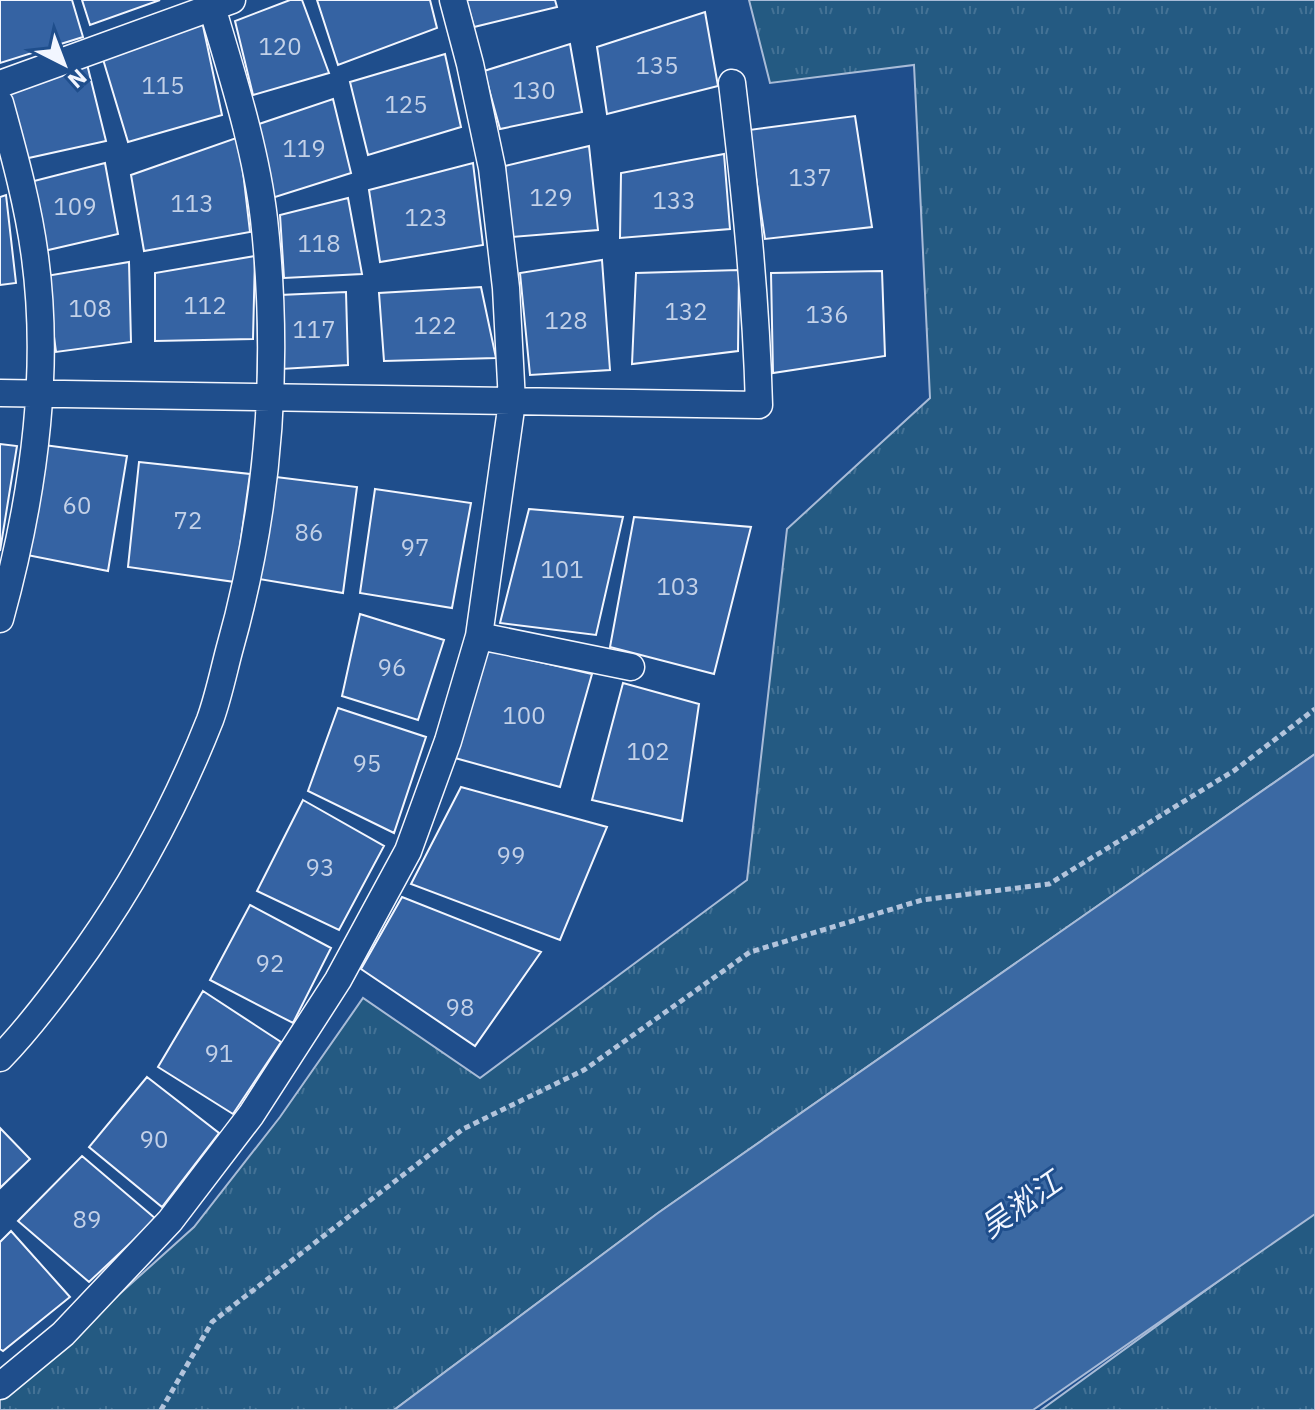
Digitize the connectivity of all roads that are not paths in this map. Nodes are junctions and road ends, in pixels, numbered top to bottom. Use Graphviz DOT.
graph roads {
  1 [pos="453,0"];
  2 [pos="222,4"];
  3 [pos="732,83"];
  4 [pos="0,84"];
  5 [pos="0,103"];
  6 [pos="0,393"];
  7 [pos="39,394"];
  8 [pos="271,398"];
  9 [pos="512,402"];
  10 [pos="0,619"];
  11 [pos="479,636"];
  12 [pos="631,667"];
  13 [pos="0,1058"];
  14 [pos="0,1386"];
  1 -- 9 [label="street"];
  2 -- 4 [label="street"];
  2 -- 8 [label="street"];
  3 -- 9 [label="street"];
  5 -- 7 [label="street"];
  6 -- 7 [label="street"];
  7 -- 8 [label="street"];
  7 -- 10 [label="street"];
  8 -- 9 [label="street"];
  8 -- 13 [label="street"];
  9 -- 11 [label="street"];
  11 -- 12 [label="street"];
  11 -- 14 [label="street"];
}
